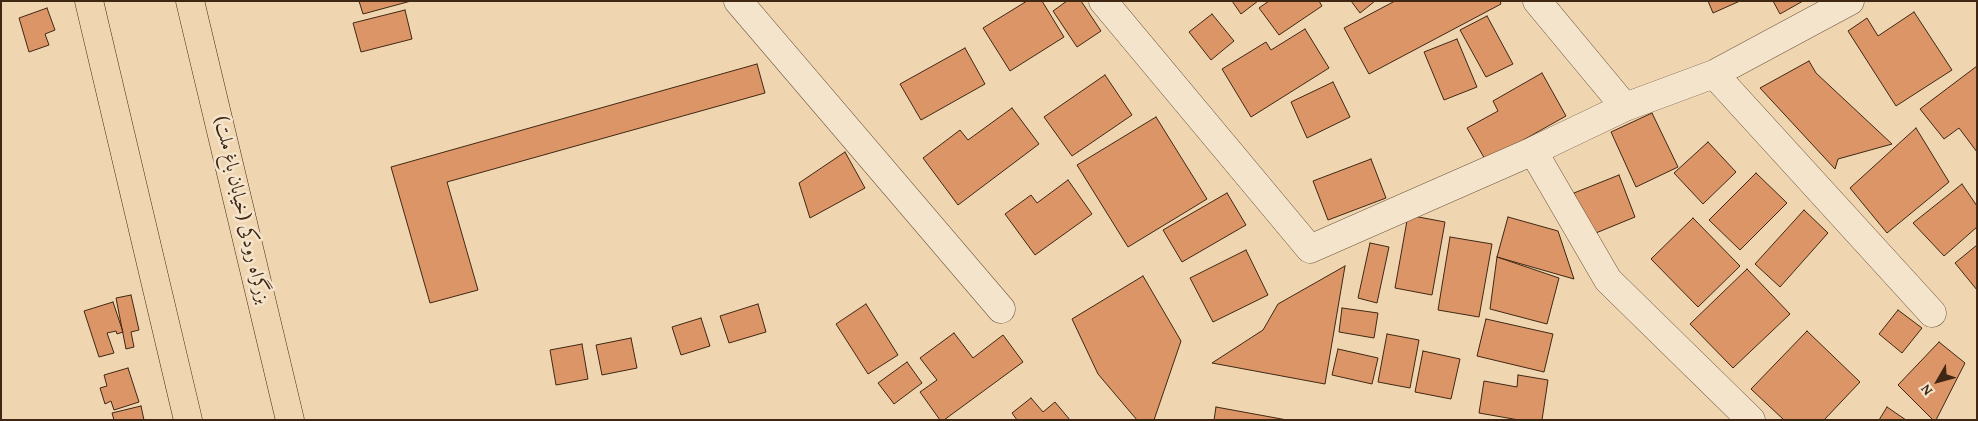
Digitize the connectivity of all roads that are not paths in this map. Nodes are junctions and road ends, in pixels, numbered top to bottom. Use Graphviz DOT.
graph roads {
  1 [pos="89,1"];
  2 [pos="190,1"];
  3 [pos="738,1"];
  4 [pos="1103,1"];
  5 [pos="1537,1"];
  6 [pos="1850,1"];
  7 [pos="1714,74"];
  8 [pos="1626,107"];
  9 [pos="1533,151"];
  10 [pos="1001,309"];
  11 [pos="1932,312"];
  12 [pos="188,420"];
  13 [pos="290,420"];
  14 [pos="1751,420"];
  1 -- 12 [label="highway"];
  2 -- 13 [label="highway, بزرگراه رودکی (خیابان باغ ملت)"];
  3 -- 10 [label="street"];
  4 -- 9 [label="street"];
  5 -- 8 [label="street"];
  6 -- 7 [label="street"];
  7 -- 8 [label="street"];
  7 -- 11 [label="street"];
  8 -- 9 [label="street"];
  9 -- 14 [label="street"];
}
